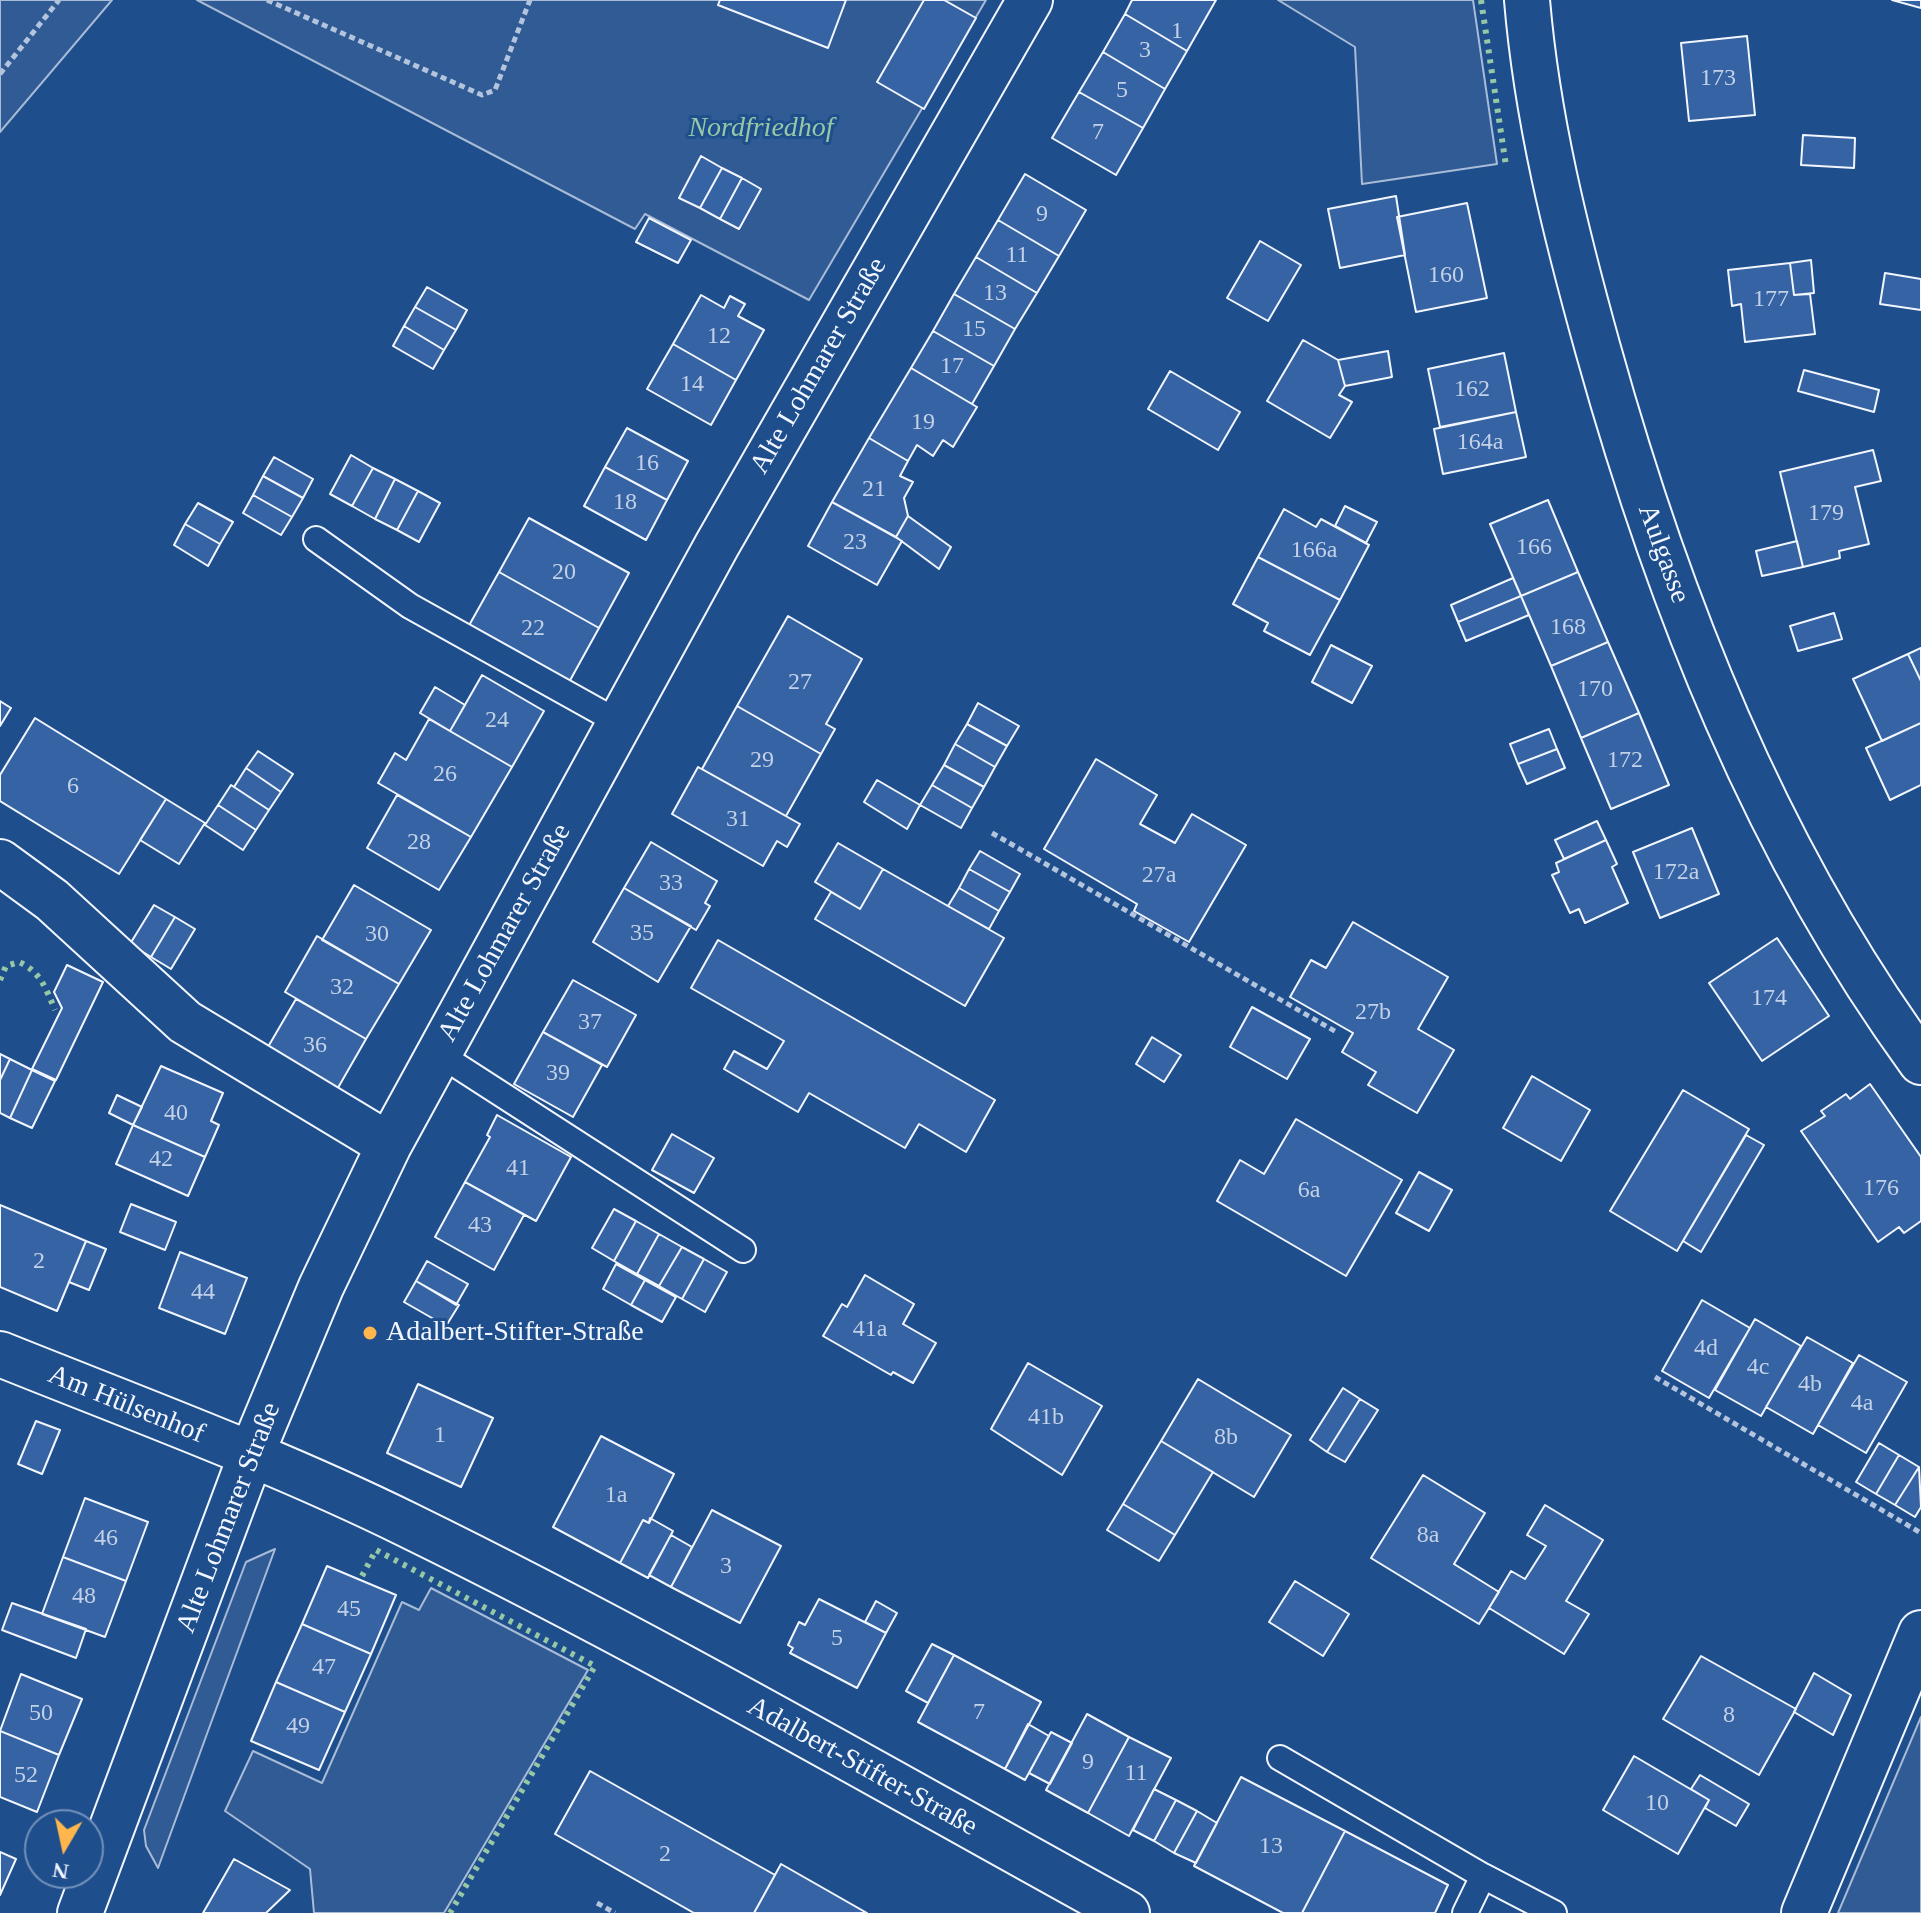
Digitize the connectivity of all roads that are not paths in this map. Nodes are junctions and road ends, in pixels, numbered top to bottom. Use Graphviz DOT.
graph roads {
  1 [pos="1030,0"];
  2 [pos="1527,0"];
  3 [pos="316,539"];
  4 [pos="620,723"];
  5 [pos="0,862"];
  6 [pos="439,1054"];
  7 [pos="1921,1062"];
  8 [pos="389,1145"];
  9 [pos="743,1250"];
  10 [pos="0,1354"];
  11 [pos="251,1455"];
  12 [pos="1921,1633"];
  13 [pos="1280,1758"];
  14 [pos="1483,1876"];
  15 [pos="80,1913"];
  16 [pos="1127,1913"];
  17 [pos="1465,1913"];
  18 [pos="1554,1913"];
  19 [pos="1804,1913"];
  1 -- 4 [label="street, Alte Lohmarer Straße"];
  2 -- 7 [label="street, Aulgasse"];
  3 -- 4 [label="lane"];
  4 -- 6 [label="street, Alte Lohmarer Straße"];
  5 -- 8 [label="street"];
  6 -- 8 [label="street, Alte Lohmarer Straße"];
  6 -- 9 [label="lane"];
  8 -- 11 [label="street, Alte Lohmarer Straße"];
  10 -- 11 [label="street, Am Hülsenhof"];
  11 -- 15 [label="street, Alte Lohmarer Straße"];
  11 -- 16 [label="street, Adalbert-Stifter-Straße"];
  12 -- 19 [label="street"];
  13 -- 14 [label="lane"];
  14 -- 17 [label="lane"];
  14 -- 18 [label="lane"];
}
